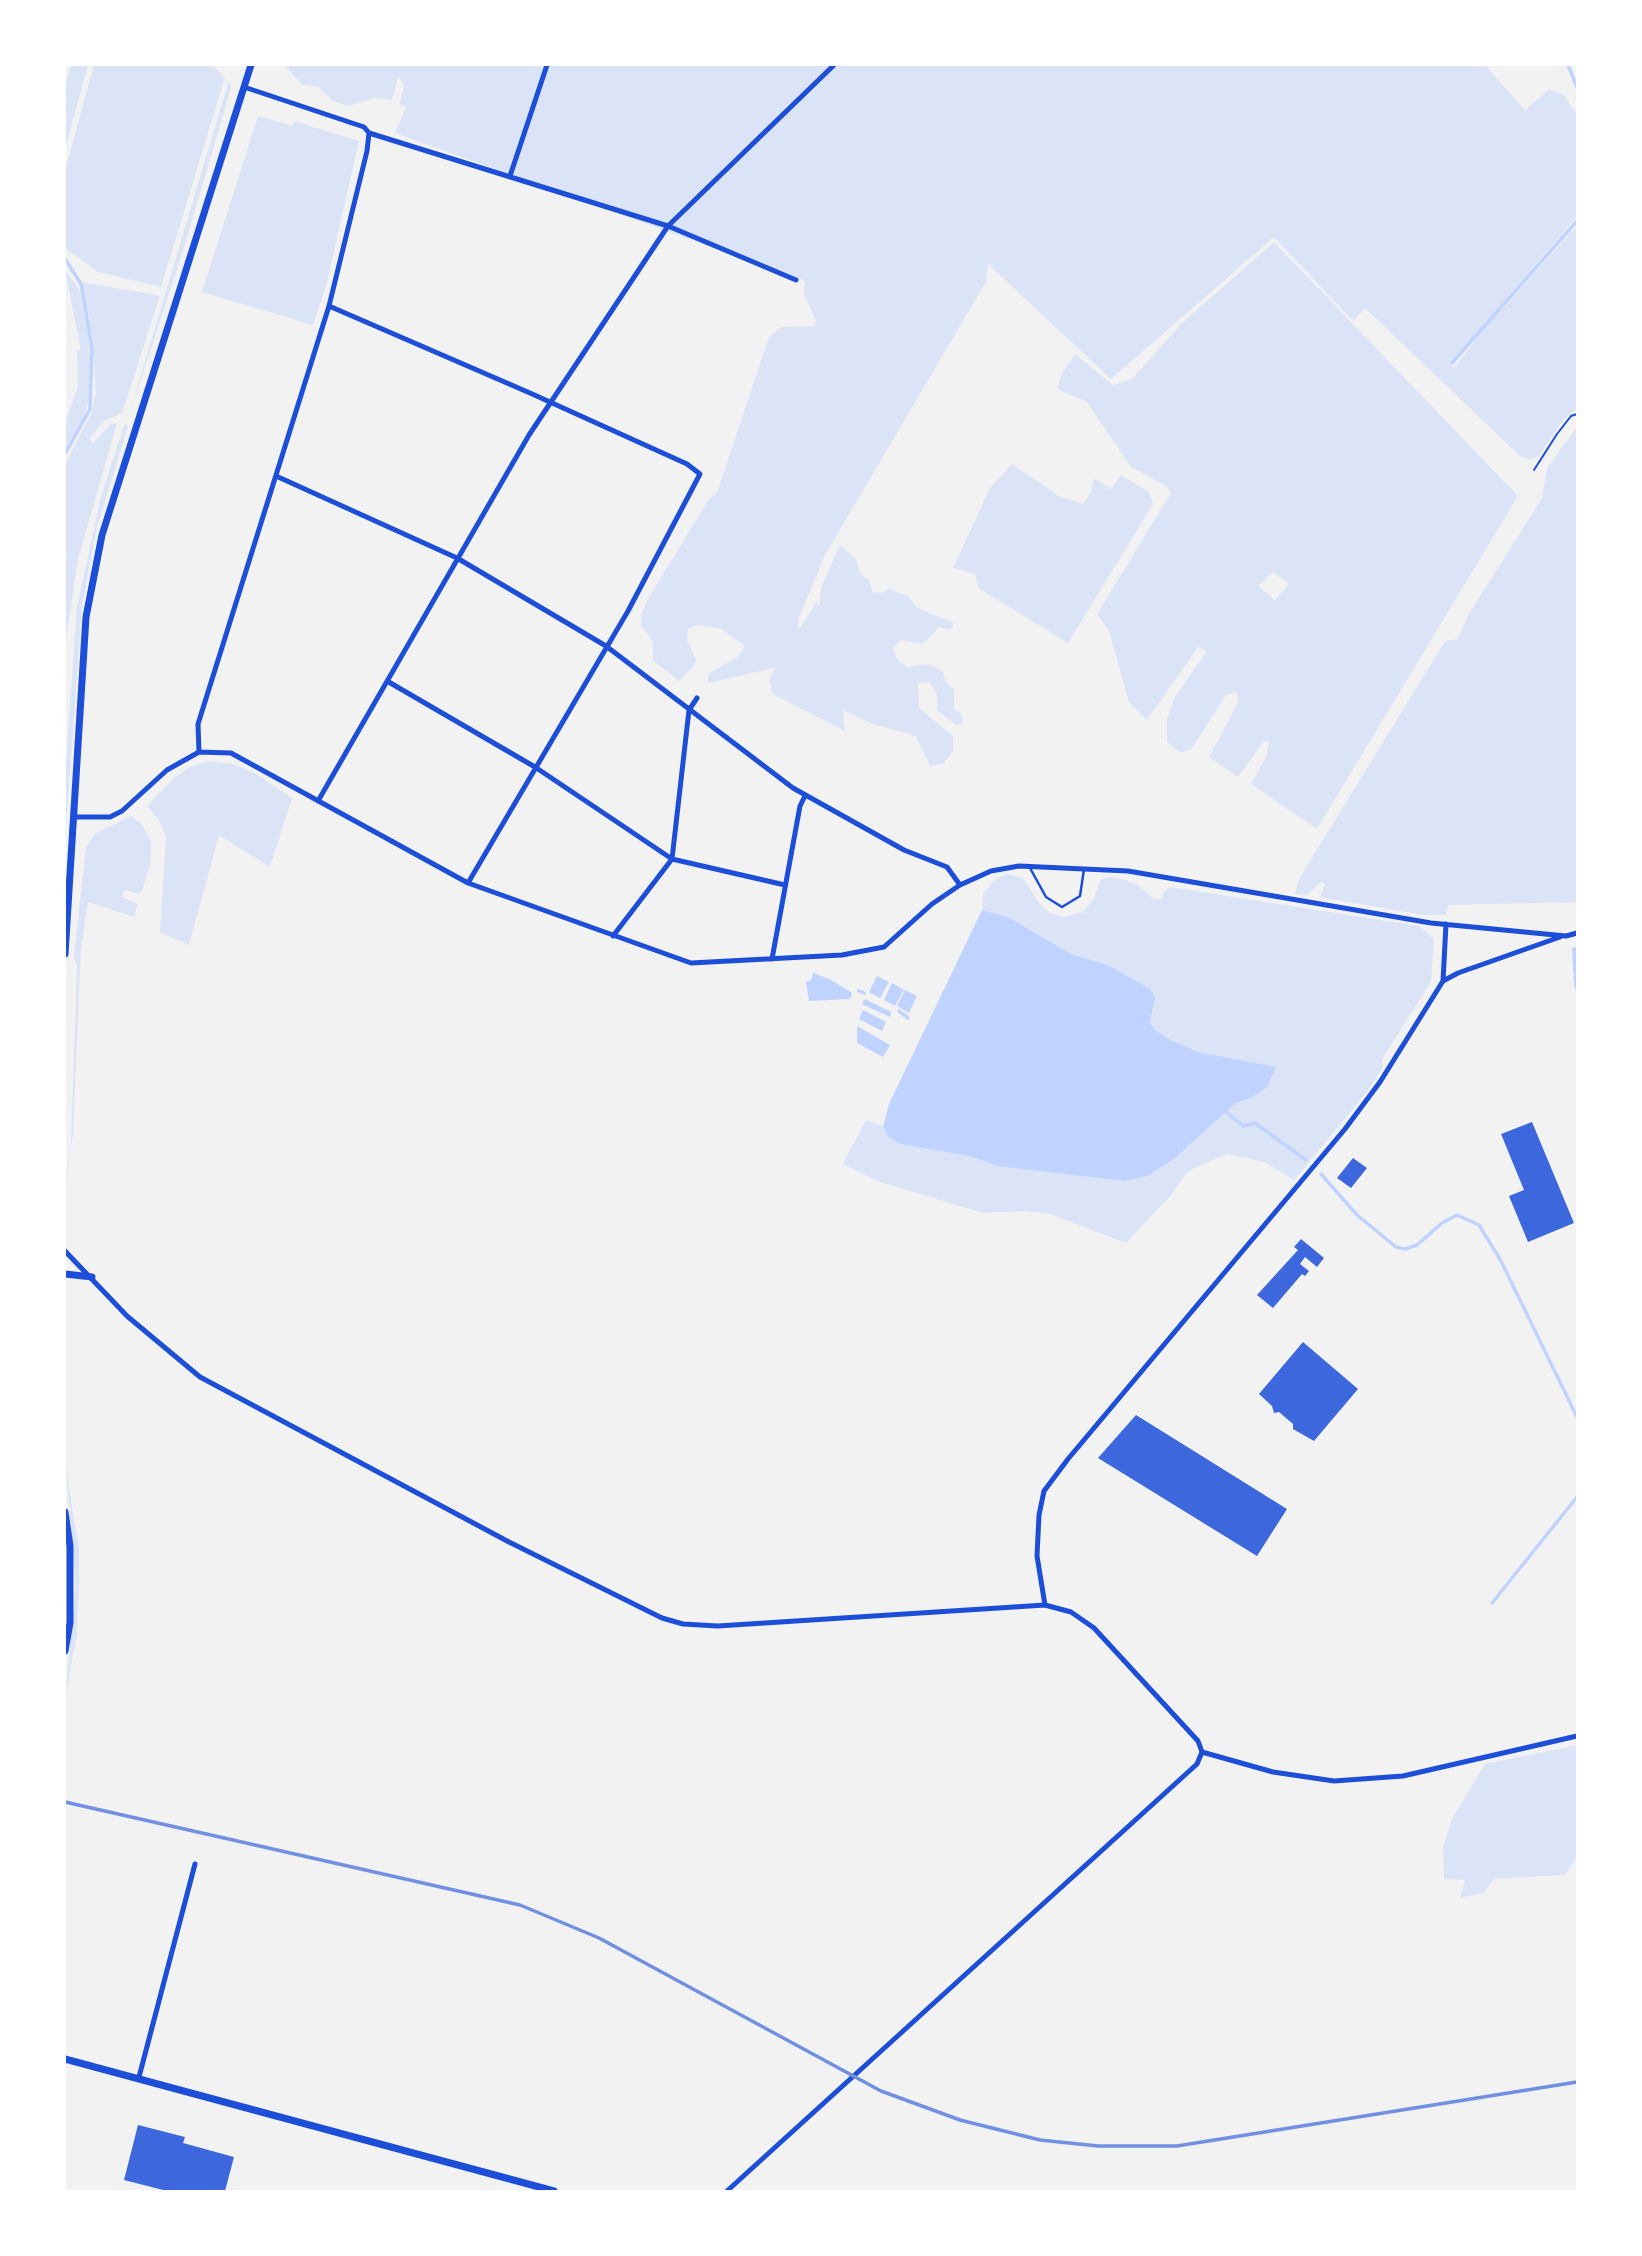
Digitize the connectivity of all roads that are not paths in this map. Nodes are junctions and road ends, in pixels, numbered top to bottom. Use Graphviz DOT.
graph roads {
  1 [pos="251,65"];
  2 [pos="547,65"];
  3 [pos="834,65"];
  4 [pos="244,87"];
  5 [pos="369,133"];
  6 [pos="510,176"];
  7 [pos="668,226"];
  8 [pos="796,280"];
  9 [pos="329,306"];
  10 [pos="551,402"];
  11 [pos="276,476"];
  12 [pos="457,558"];
  13 [pos="606,646"];
  14 [pos="387,681"];
  15 [pos="696,698"];
  16 [pos="689,710"];
  17 [pos="199,752"];
  18 [pos="534,767"];
  19 [pos="805,796"];
  20 [pos="318,801"];
  21 [pos="75,817"];
  22 [pos="672,859"];
  23 [pos="1030,866"];
  24 [pos="1084,869"];
  25 [pos="468,883"];
  26 [pos="785,885"];
  27 [pos="961,886"];
  28 [pos="1446,924"];
  29 [pos="1577,933"];
  30 [pos="613,936"];
  31 [pos="1566,936"];
  32 [pos="65,954"];
  33 [pos="772,959"];
  34 [pos="1443,981"];
  35 [pos="65,1251"];
  36 [pos="65,1274"];
  37 [pos="92,1277"];
  38 [pos="65,1512"];
  39 [pos="1045,1605"];
  40 [pos="65,1651"];
  41 [pos="1577,1736"];
  42 [pos="1202,1752"];
  43 [pos="195,1864"];
  44 [pos="65,2059"];
  45 [pos="139,2077"];
  46 [pos="554,2191"];
  47 [pos="727,2191"];
  1 -- 4 [label="main road"];
  2 -- 6 [label="street"];
  3 -- 7 [label="street"];
  4 -- 5 [label="street"];
  4 -- 21 [label="main road"];
  5 -- 6 [label="street"];
  5 -- 9 [label="street"];
  6 -- 7 [label="street"];
  7 -- 8 [label="street"];
  7 -- 10 [label="street"];
  9 -- 10 [label="street"];
  9 -- 11 [label="street"];
  10 -- 12 [label="street"];
  10 -- 13 [label="street"];
  11 -- 12 [label="street"];
  11 -- 17 [label="street"];
  12 -- 13 [label="street"];
  12 -- 14 [label="street"];
  13 -- 16 [label="street"];
  13 -- 18 [label="street"];
  14 -- 18 [label="street"];
  14 -- 20 [label="street"];
  15 -- 16 [label="street"];
  16 -- 19 [label="street"];
  16 -- 22 [label="street"];
  17 -- 20 [label="street"];
  17 -- 21 [label="street"];
  18 -- 22 [label="street"];
  18 -- 25 [label="street"];
  19 -- 26 [label="street"];
  19 -- 27 [label="street"];
  20 -- 25 [label="street"];
  21 -- 32 [label="main road"];
  22 -- 26 [label="street"];
  22 -- 30 [label="street"];
  23 -- 24 [label="street"];
  23 -- 24 [label="lane"];
  23 -- 27 [label="street"];
  24 -- 28 [label="street"];
  25 -- 30 [label="street"];
  26 -- 33 [label="street"];
  27 -- 33 [label="street"];
  28 -- 31 [label="street"];
  28 -- 34 [label="street"];
  29 -- 31 [label="street"];
  30 -- 33 [label="street"];
  31 -- 34 [label="street"];
  34 -- 39 [label="street"];
  35 -- 37 [label="street"];
  36 -- 37 [label="main road"];
  37 -- 39 [label="street"];
  38 -- 40 [label="main road"];
  39 -- 42 [label="street"];
  41 -- 42 [label="street"];
  42 -- 47 [label="street"];
  43 -- 45 [label="street"];
  44 -- 45 [label="main road"];
  45 -- 46 [label="main road"];
}
